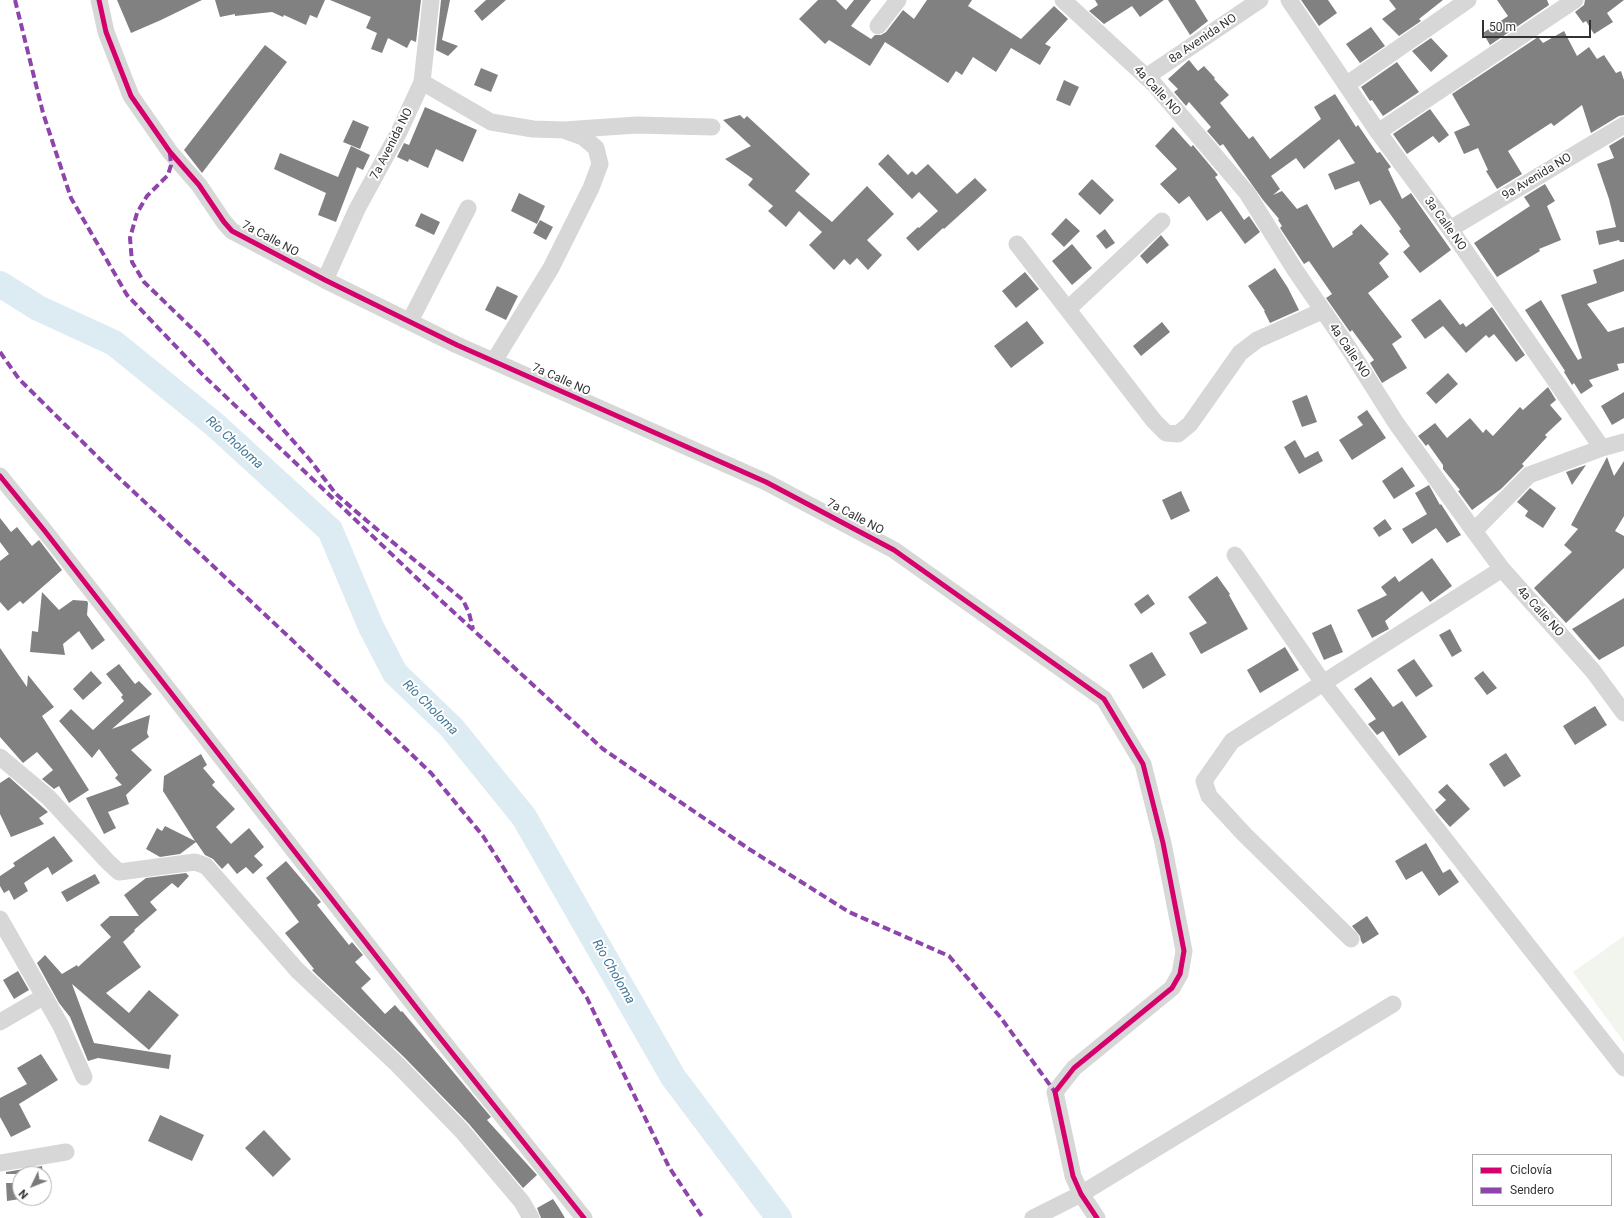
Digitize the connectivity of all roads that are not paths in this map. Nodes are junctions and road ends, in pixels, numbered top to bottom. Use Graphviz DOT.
graph roads {
  1 [pos="100,0"];
  2 [pos="431,0"];
  3 [pos="898,0"];
  4 [pos="1063,0"];
  5 [pos="1260,0"];
  6 [pos="1288,0"];
  7 [pos="1468,0"];
  8 [pos="1575,0"];
  9 [pos="878,26"];
  10 [pos="1146,77"];
  11 [pos="422,82"];
  12 [pos="1346,85"];
  13 [pos="1624,125"];
  14 [pos="712,127"];
  15 [pos="564,130"];
  16 [pos="1378,132"];
  17 [pos="468,208"];
  18 [pos="1162,221"];
  19 [pos="1450,230"];
  20 [pos="1018,244"];
  21 [pos="325,280"];
  22 [pos="1068,309"];
  23 [pos="1322,311"];
  24 [pos="410,321"];
  25 [pos="494,361"];
  26 [pos="1624,442"];
  27 [pos="1602,448"];
  28 [pos="0,476"];
  29 [pos="1474,531"];
  30 [pos="1235,555"];
  31 [pos="1502,569"];
  32 [pos="1324,684"];
  33 [pos="1624,713"];
  34 [pos="0,757"];
  35 [pos="0,919"];
  36 [pos="1351,939"];
  37 [pos="43,997"];
  38 [pos="1393,1004"];
  39 [pos="0,1022"];
  40 [pos="1624,1068"];
  41 [pos="84,1077"];
  42 [pos="66,1152"];
  43 [pos="0,1163"];
  44 [pos="1081,1194"];
  45 [pos="531,1218"];
  46 [pos="584,1218"];
  47 [pos="1033,1218"];
  48 [pos="1097,1218"];
  1 -- 21 [label="street, 7a Calle NO"];
  2 -- 11 [label="street, 7a Avenida NO"];
  3 -- 9 [label="street"];
  4 -- 10 [label="street, 4a Calle NO"];
  5 -- 10 [label="street, 8a Avenida NO"];
  6 -- 12 [label="street, 3a Calle NO"];
  7 -- 12 [label="street"];
  8 -- 16 [label="street"];
  10 -- 23 [label="street, 4a Calle NO"];
  11 -- 15 [label="street"];
  11 -- 21 [label="street, 7a Avenida NO"];
  12 -- 16 [label="street, 3a Calle NO"];
  13 -- 19 [label="street, 9a Avenida NO"];
  14 -- 15 [label="street"];
  15 -- 25 [label="street"];
  16 -- 19 [label="street, 3a Calle NO"];
  17 -- 24 [label="street"];
  18 -- 22 [label="street"];
  19 -- 27 [label="street, 3a Calle NO"];
  20 -- 22 [label="street"];
  21 -- 24 [label="street, 7a Calle NO"];
  22 -- 23 [label="street"];
  23 -- 29 [label="street, 4a Calle NO"];
  24 -- 25 [label="street, 7a Calle NO"];
  25 -- 44 [label="street, 7a Calle NO"];
  26 -- 27 [label="street"];
  27 -- 29 [label="street"];
  28 -- 46 [label="street"];
  29 -- 31 [label="street, 4a Calle NO"];
  30 -- 32 [label="street"];
  31 -- 32 [label="street"];
  31 -- 33 [label="street, 4a Calle NO"];
  32 -- 36 [label="street"];
  32 -- 40 [label="street"];
  34 -- 45 [label="street"];
  35 -- 37 [label="street"];
  37 -- 39 [label="street"];
  37 -- 41 [label="street"];
  38 -- 44 [label="street"];
  42 -- 43 [label="street"];
  44 -- 47 [label="street"];
  44 -- 48 [label="street"];
}
